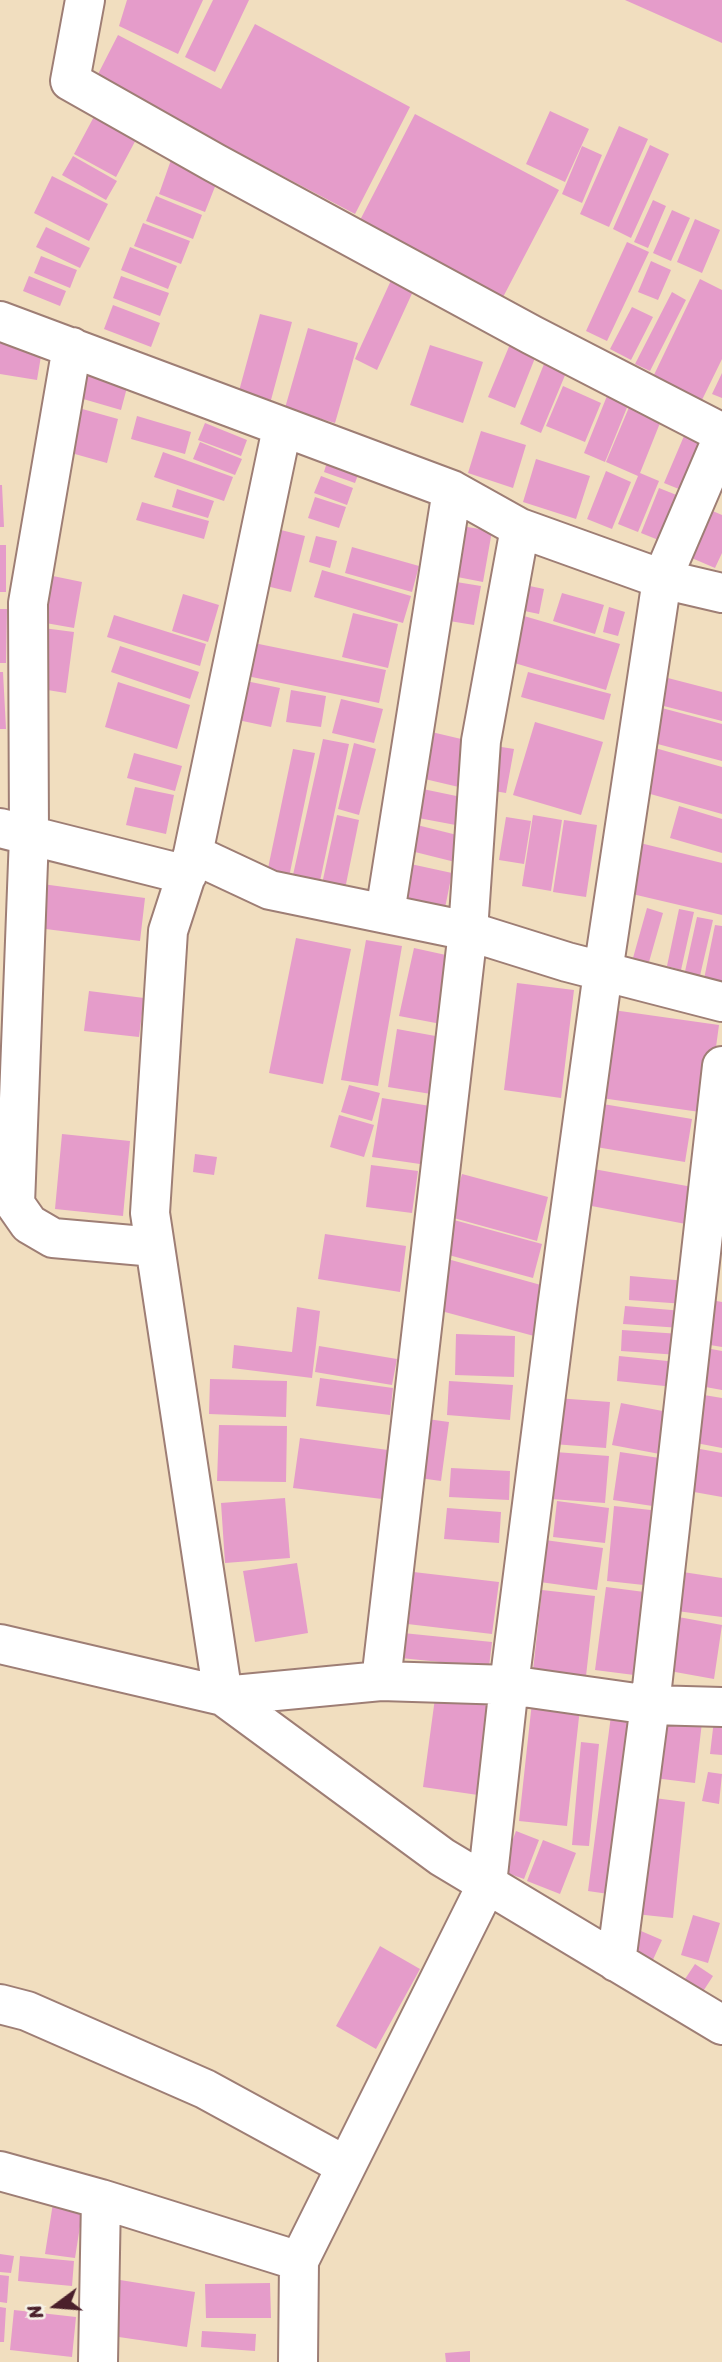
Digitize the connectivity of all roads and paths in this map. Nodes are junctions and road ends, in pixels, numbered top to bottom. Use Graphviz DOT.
graph roads {
  1 [pos="85,0"];
  2 [pos="0,321"];
  3 [pos="72,347"];
  4 [pos="282,428"];
  5 [pos="722,433"];
  6 [pos="722,439"];
  7 [pos="452,490"];
  8 [pos="520,528"];
  9 [pos="662,579"];
  10 [pos="722,593"];
  11 [pos="15,832"];
  12 [pos="190,864"];
  13 [pos="385,913"];
  14 [pos="468,931"];
  15 [pos="603,972"];
  16 [pos="722,1002"];
  17 [pos="722,1066"];
  18 [pos="155,1247"];
  19 [pos="0,1644"];
  20 [pos="382,1681"];
  21 [pos="509,1685"];
  22 [pos="223,1696"];
  23 [pos="650,1705"];
  24 [pos="722,1707"];
  25 [pos="487,1884"];
  26 [pos="616,1962"];
  27 [pos="0,2004"];
  28 [pos="722,2025"];
  29 [pos="346,2166"];
  30 [pos="0,2171"];
  31 [pos="101,2199"];
  32 [pos="299,2261"];
  33 [pos="98,2362"];
  34 [pos="298,2362"];
  1 -- 5 [label="street"];
  2 -- 3 [label="street"];
  3 -- 4 [label="street"];
  3 -- 11 [label="street"];
  4 -- 7 [label="street"];
  4 -- 12 [label="street"];
  6 -- 9 [label="street"];
  7 -- 8 [label="street"];
  7 -- 13 [label="street"];
  8 -- 9 [label="street"];
  8 -- 14 [label="street"];
  9 -- 10 [label="street"];
  9 -- 15 [label="street"];
  11 -- 12 [label="street"];
  11 -- 18 [label="street"];
  12 -- 13 [label="street"];
  12 -- 18 [label="street"];
  13 -- 14 [label="street"];
  14 -- 15 [label="street"];
  14 -- 20 [label="street"];
  15 -- 16 [label="street"];
  15 -- 21 [label="street"];
  17 -- 23 [label="street"];
  18 -- 22 [label="street"];
  19 -- 22 [label="street"];
  20 -- 21 [label="street"];
  20 -- 22 [label="street"];
  21 -- 23 [label="street"];
  21 -- 25 [label="street"];
  22 -- 25 [label="street"];
  23 -- 24 [label="street"];
  23 -- 26 [label="street"];
  25 -- 26 [label="street"];
  25 -- 29 [label="street"];
  26 -- 28 [label="street"];
  27 -- 29 [label="street"];
  29 -- 32 [label="street"];
  30 -- 31 [label="street"];
  31 -- 32 [label="street"];
  31 -- 33 [label="street"];
  32 -- 34 [label="street"];
}
